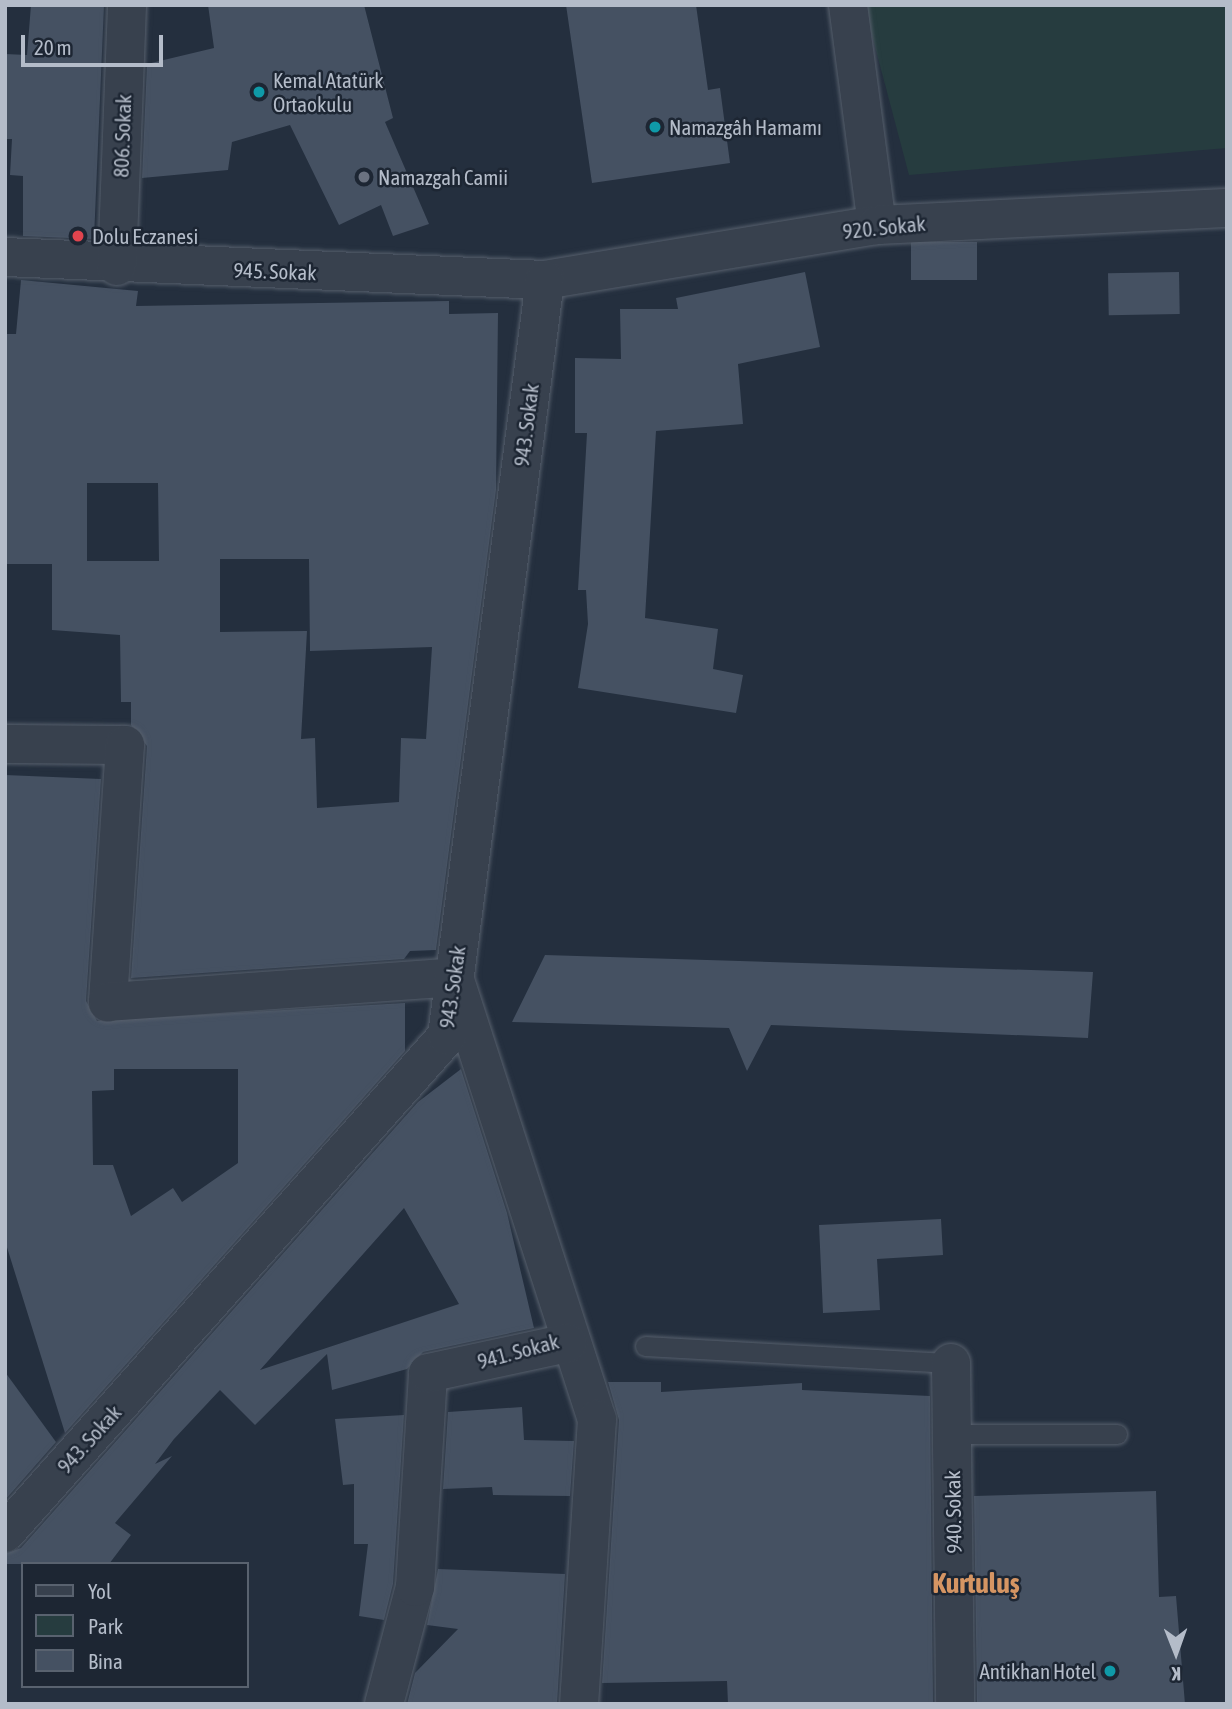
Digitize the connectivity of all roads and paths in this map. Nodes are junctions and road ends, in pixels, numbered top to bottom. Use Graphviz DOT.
graph roads {
  1 [pos="127,5"];
  2 [pos="848,5"];
  3 [pos="1227,208"];
  4 [pos="877,225"];
  5 [pos="5,257"];
  6 [pos="117,266"];
  7 [pos="545,280"];
  8 [pos="5,744"];
  9 [pos="454,976"];
  10 [pos="568,1343"];
  11 [pos="645,1346"];
  12 [pos="951,1363"];
  13 [pos="952,1434"];
  14 [pos="1117,1434"];
  15 [pos="5,1533"];
  16 [pos="383,1704"];
  17 [pos="579,1704"];
  18 [pos="955,1704"];
  1 -- 6 [label="street, 806. Sokak"];
  2 -- 4 [label="street"];
  3 -- 4 [label="street, 920. Sokak"];
  4 -- 7 [label="street, 920. Sokak"];
  5 -- 6 [label="street, 945. Sokak"];
  6 -- 7 [label="street, 945. Sokak"];
  7 -- 9 [label="street, 943. Sokak"];
  8 -- 9 [label="street"];
  9 -- 10 [label="street, 941. Sokak"];
  9 -- 15 [label="street, 943. Sokak"];
  10 -- 16 [label="street, 941. Sokak"];
  10 -- 17 [label="street"];
  11 -- 12 [label="lane"];
  12 -- 13 [label="street, 940. Sokak"];
  13 -- 14 [label="lane"];
  13 -- 18 [label="street, 940. Sokak"];
}
